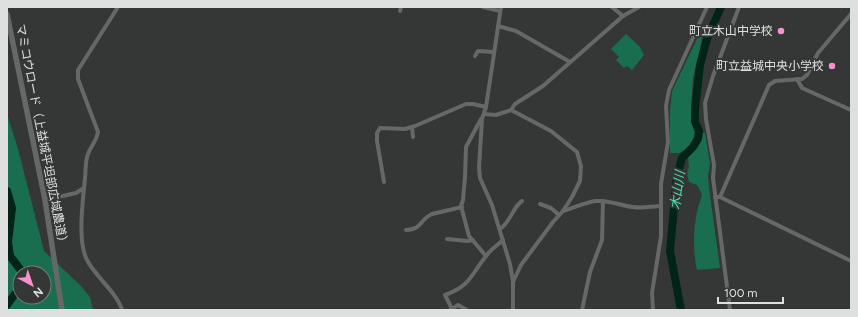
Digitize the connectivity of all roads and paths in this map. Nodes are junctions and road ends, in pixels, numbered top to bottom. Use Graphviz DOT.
graph roads {
  1 [pos="118,7"];
  2 [pos="483,7"];
  3 [pos="612,7"];
  4 [pos="639,7"];
  5 [pos="739,7"];
  6 [pos="705,8"];
  7 [pos="501,9"];
  8 [pos="7,14"];
  9 [pos="851,14"];
  10 [pos="622,16"];
  11 [pos="498,26"];
  12 [pos="494,52"];
  13 [pos="475,56"];
  14 [pos="570,62"];
  15 [pos="797,79"];
  16 [pos="486,107"];
  17 [pos="511,110"];
  18 [pos="851,110"];
  19 [pos="484,114"];
  20 [pos="482,119"];
  21 [pos="412,127"];
  22 [pos="413,137"];
  23 [pos="384,182"];
  24 [pos="84,188"];
  25 [pos="717,197"];
  26 [pos="45,200"];
  27 [pos="522,201"];
  28 [pos="603,201"];
  29 [pos="540,204"];
  30 [pos="661,206"];
  31 [pos="462,207"];
  32 [pos="563,211"];
  33 [pos="559,215"];
  34 [pos="500,229"];
  35 [pos="406,230"];
  36 [pos="447,239"];
  37 [pos="472,240"];
  38 [pos="503,240"];
  39 [pos="486,256"];
  40 [pos="851,261"];
  41 [pos="513,282"];
  42 [pos="451,309"];
  43 [pos="62,310"];
  44 [pos="122,310"];
  45 [pos="467,310"];
  46 [pos="513,310"];
  47 [pos="582,310"];
  48 [pos="653,310"];
  49 [pos="730,310"];
  1 -- 24 [label="street"];
  2 -- 7 [label="street"];
  3 -- 10 [label="street"];
  4 -- 10 [label="street"];
  5 -- 25 [label="street"];
  6 -- 30 [label="street"];
  7 -- 11 [label="street"];
  8 -- 26 [label="street, マミコウロード（上益城平坦部広域農道）"];
  9 -- 15 [label="street"];
  10 -- 14 [label="street"];
  11 -- 12 [label="street"];
  11 -- 14 [label="street"];
  12 -- 13 [label="street"];
  12 -- 16 [label="street"];
  14 -- 17 [label="street"];
  15 -- 18 [label="street"];
  15 -- 25 [label="street"];
  16 -- 19 [label="street"];
  16 -- 21 [label="street"];
  17 -- 19 [label="street"];
  17 -- 32 [label="street"];
  19 -- 20 [label="street"];
  20 -- 31 [label="street"];
  20 -- 34 [label="street"];
  21 -- 22 [label="street"];
  21 -- 23 [label="street"];
  24 -- 26 [label="street"];
  24 -- 44 [label="street"];
  25 -- 40 [label="street"];
  25 -- 49 [label="street"];
  26 -- 43 [label="street, マミコウロード（上益城平坦部広域農道）"];
  27 -- 34 [label="street"];
  28 -- 30 [label="street"];
  28 -- 32 [label="street"];
  28 -- 47 [label="street"];
  29 -- 33 [label="street"];
  30 -- 48 [label="street"];
  31 -- 35 [label="street"];
  31 -- 37 [label="street"];
  32 -- 33 [label="street"];
  33 -- 41 [label="street"];
  34 -- 38 [label="street"];
  36 -- 37 [label="street"];
  37 -- 39 [label="street"];
  38 -- 39 [label="street"];
  38 -- 41 [label="street"];
  39 -- 42 [label="street"];
  41 -- 46 [label="street"];
  42 -- 45 [label="street"];
}
